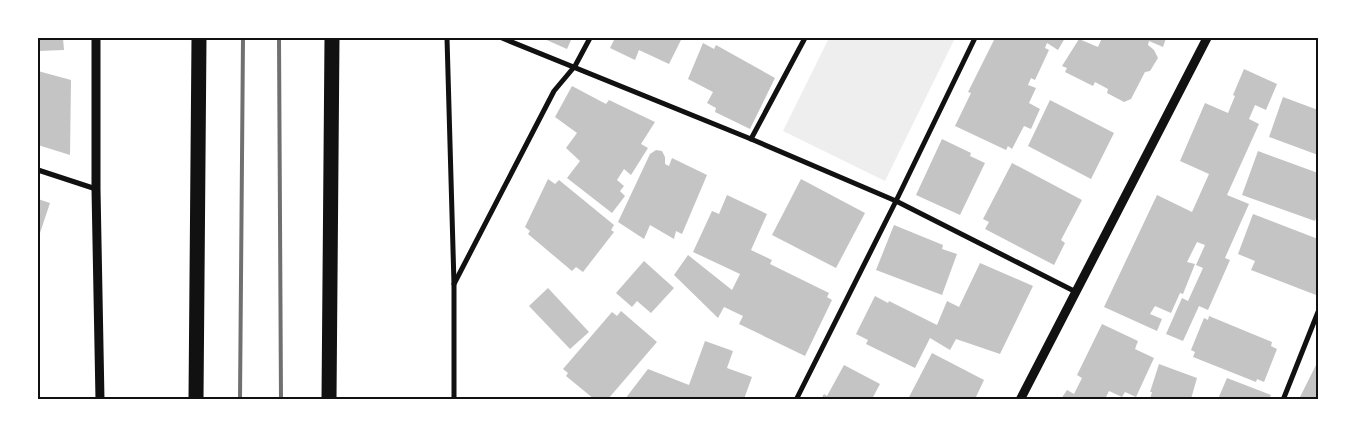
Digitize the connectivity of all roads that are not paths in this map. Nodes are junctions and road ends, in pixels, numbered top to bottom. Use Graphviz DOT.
graph roads {
  1 [pos="96,38"];
  2 [pos="199,38"];
  3 [pos="332,38"];
  4 [pos="446,38"];
  5 [pos="502,38"];
  6 [pos="590,38"];
  7 [pos="805,38"];
  8 [pos="975,38"];
  9 [pos="1207,38"];
  10 [pos="575,66"];
  11 [pos="752,139"];
  12 [pos="38,170"];
  13 [pos="96,189"];
  14 [pos="896,201"];
  15 [pos="454,284"];
  16 [pos="1076,292"];
  17 [pos="1318,312"];
  18 [pos="100,400"];
  19 [pos="196,400"];
  20 [pos="329,400"];
  21 [pos="454,400"];
  22 [pos="796,400"];
  23 [pos="1020,400"];
  24 [pos="1283,400"];
  1 -- 13 [label="street"];
  2 -- 19 [label="highway"];
  3 -- 20 [label="highway"];
  4 -- 15 [label="street"];
  5 -- 10 [label="street"];
  6 -- 10 [label="street"];
  7 -- 11 [label="street"];
  8 -- 14 [label="street"];
  9 -- 16 [label="street"];
  10 -- 11 [label="street"];
  10 -- 15 [label="street"];
  11 -- 14 [label="street"];
  12 -- 13 [label="street"];
  13 -- 18 [label="street"];
  14 -- 16 [label="street"];
  14 -- 22 [label="street"];
  15 -- 21 [label="street"];
  16 -- 23 [label="street"];
  17 -- 24 [label="street"];
}
